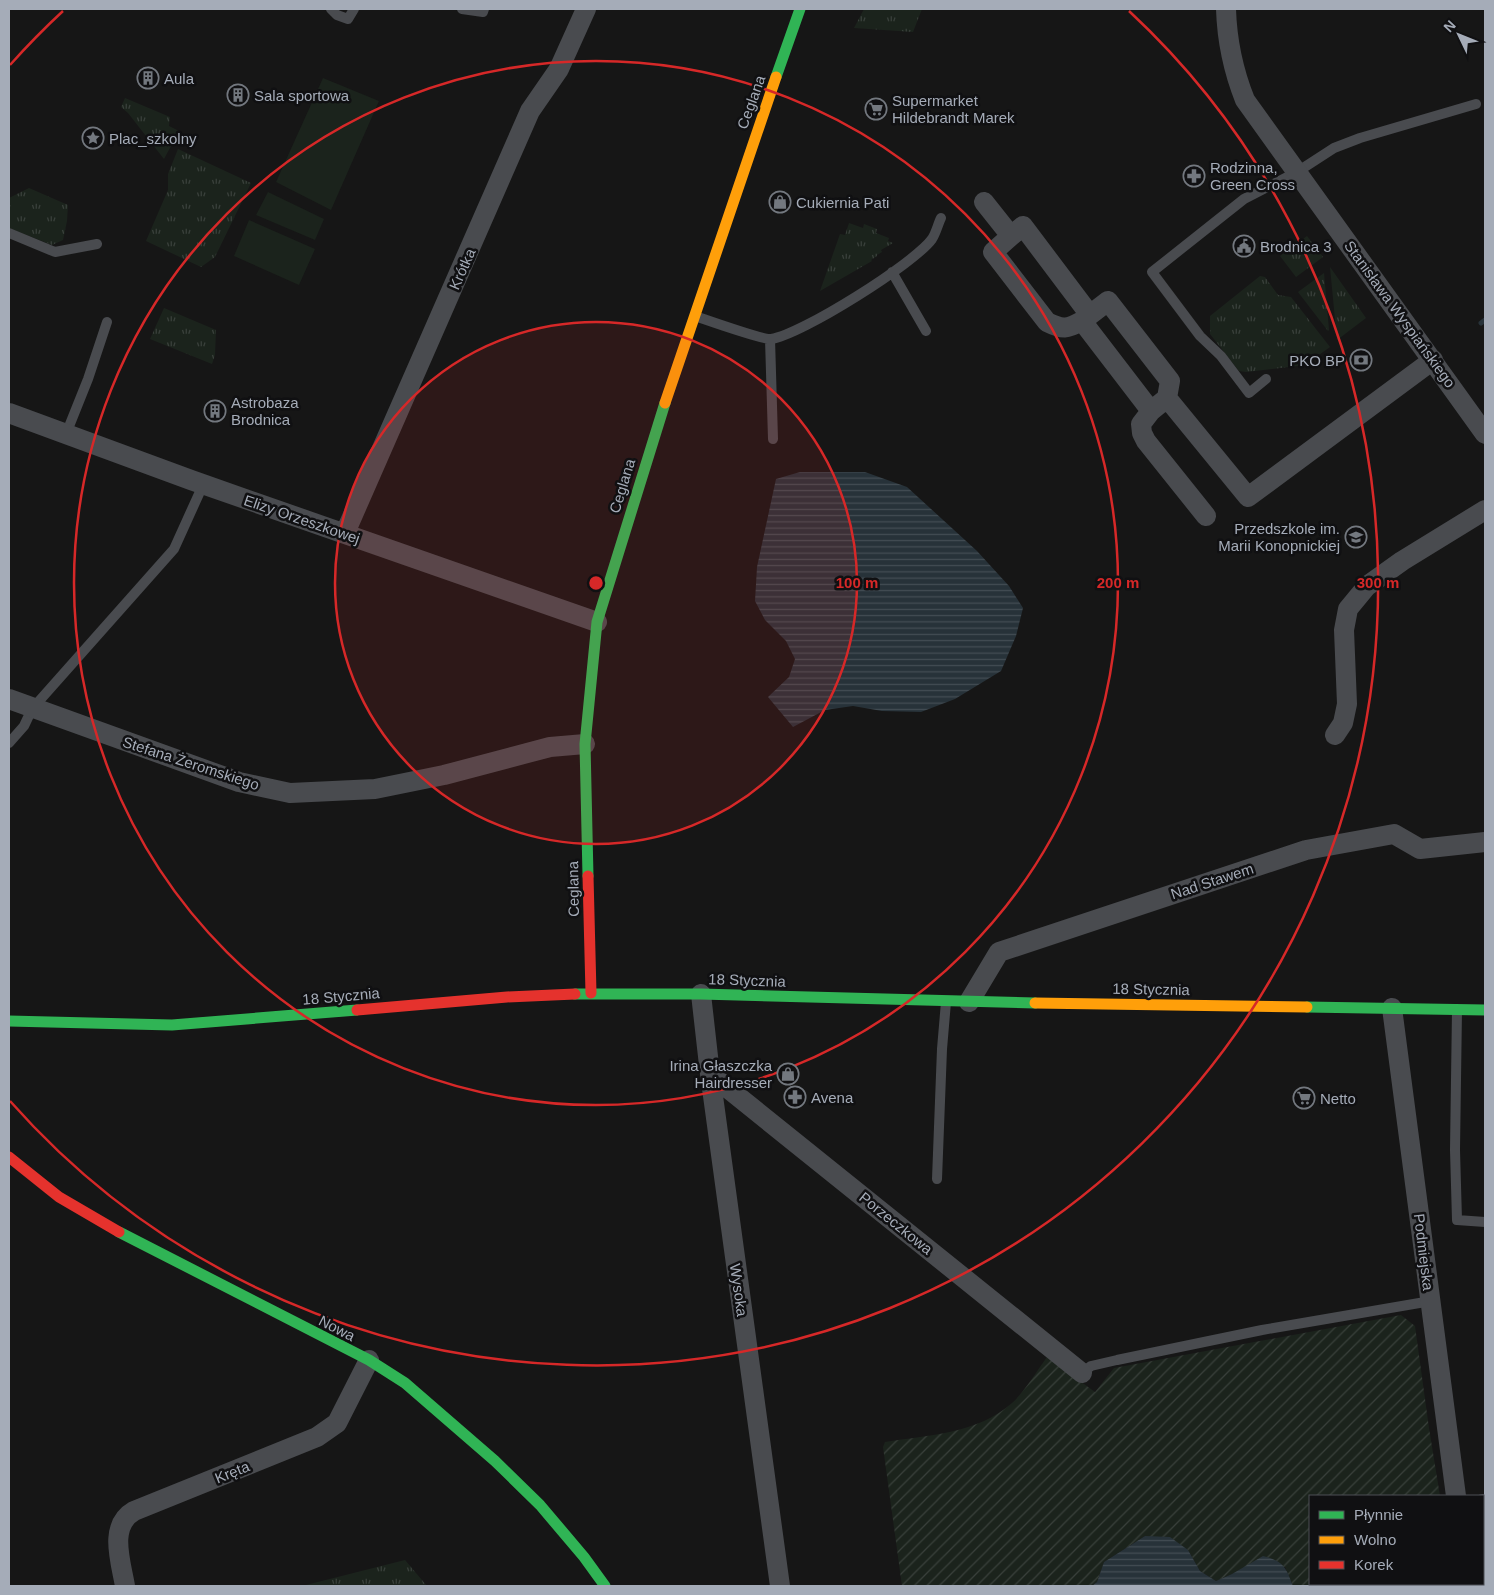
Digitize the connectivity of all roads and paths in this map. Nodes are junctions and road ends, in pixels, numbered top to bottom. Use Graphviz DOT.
graph roads {
  1 [pos="331,9"];
  2 [pos="354,9"];
  3 [pos="462,9"];
  4 [pos="484,9"];
  5 [pos="586,9"];
  6 [pos="800,9"];
  7 [pos="1226,9"];
  8 [pos="1476,104"];
  9 [pos="1298,172"];
  10 [pos="984,202"];
  11 [pos="941,218"];
  12 [pos="9,233"];
  13 [pos="1011,236"];
  14 [pos="97,244"];
  15 [pos="892,272"];
  16 [pos="693,315"];
  17 [pos="1086,318"];
  18 [pos="107,322"];
  19 [pos="926,331"];
  20 [pos="770,339"];
  21 [pos="1433,360"];
  22 [pos="1266,379"];
  23 [pos="1167,398"];
  24 [pos="1151,410"];
  25 [pos="9,413"];
  26 [pos="66,434"];
  27 [pos="1485,434"];
  28 [pos="773,439"];
  29 [pos="204,484"];
  30 [pos="1485,510"];
  31 [pos="1206,516"];
  32 [pos="345,533"];
  33 [pos="597,622"];
  34 [pos="9,699"];
  35 [pos="32,709"];
  36 [pos="1335,735"];
  37 [pos="9,743"];
  38 [pos="585,744"];
  39 [pos="1485,842"];
  40 [pos="590,993"];
  41 [pos="700,994"];
  42 [pos="946,1001"];
  43 [pos="969,1002"];
  44 [pos="1392,1008"];
  45 [pos="1457,1009"];
  46 [pos="1485,1010"];
  47 [pos="9,1021"];
  48 [pos="710,1074"];
  49 [pos="9,1157"];
  50 [pos="937,1179"];
  51 [pos="1485,1222"];
  52 [pos="1431,1302"];
  53 [pos="369,1360"];
  54 [pos="1082,1373"];
  55 [pos="1456,1495"];
  56 [pos="125,1586"];
  57 [pos="605,1586"];
  58 [pos="780,1586"];
  1 -- 2 [label="lane"];
  3 -- 4 [label="lane"];
  5 -- 32 [label="street, Krótka"];
  6 -- 16 [label="street, Ceglana"];
  7 -- 9 [label="street, Stanisława Wyspiańskiego"];
  8 -- 9 [label="lane"];
  9 -- 21 [label="street, Stanisława Wyspiańskiego"];
  9 -- 22 [label="lane"];
  10 -- 13 [label="street"];
  11 -- 15 [label="lane"];
  12 -- 14 [label="lane"];
  13 -- 17 [label="street"];
  13 -- 17 [label="street"];
  15 -- 19 [label="lane"];
  15 -- 20 [label="lane"];
  16 -- 20 [label="lane"];
  16 -- 33 [label="street, Ceglana"];
  17 -- 23 [label="street"];
  17 -- 24 [label="street"];
  18 -- 26 [label="lane"];
  20 -- 28 [label="lane"];
  21 -- 23 [label="street"];
  21 -- 27 [label="street, Stanisława Wyspiańskiego"];
  23 -- 24 [label="street"];
  24 -- 31 [label="street"];
  25 -- 26 [label="street, Elizy Orzeszkowej"];
  26 -- 29 [label="street, Elizy Orzeszkowej"];
  29 -- 32 [label="street, Elizy Orzeszkowej"];
  29 -- 35 [label="lane"];
  30 -- 36 [label="street"];
  32 -- 33 [label="street, Elizy Orzeszkowej"];
  33 -- 38 [label="street, Ceglana"];
  34 -- 35 [label="street, Stefana Żeromskiego"];
  35 -- 37 [label="lane"];
  35 -- 38 [label="street, Stefana Żeromskiego"];
  38 -- 40 [label="street, Ceglana"];
  39 -- 43 [label="street, Nad Stawem"];
  40 -- 41 [label="street, 18 Stycznia"];
  40 -- 47 [label="street, 18 Stycznia"];
  41 -- 42 [label="street, 18 Stycznia"];
  41 -- 48 [label="street, Wysoka"];
  42 -- 43 [label="street, 18 Stycznia"];
  42 -- 50 [label="lane"];
  43 -- 44 [label="street, 18 Stycznia"];
  44 -- 45 [label="street, 18 Stycznia"];
  44 -- 52 [label="street, Podmiejska"];
  45 -- 46 [label="street, 18 Stycznia"];
  45 -- 51 [label="lane"];
  48 -- 54 [label="street, Porzeczkowa"];
  48 -- 58 [label="street, Wysoka"];
  49 -- 53 [label="street, Nowa"];
  52 -- 54 [label="lane"];
  52 -- 55 [label="street, Podmiejska"];
  53 -- 56 [label="street, Kręta"];
  53 -- 57 [label="street, Nowa"];
}
